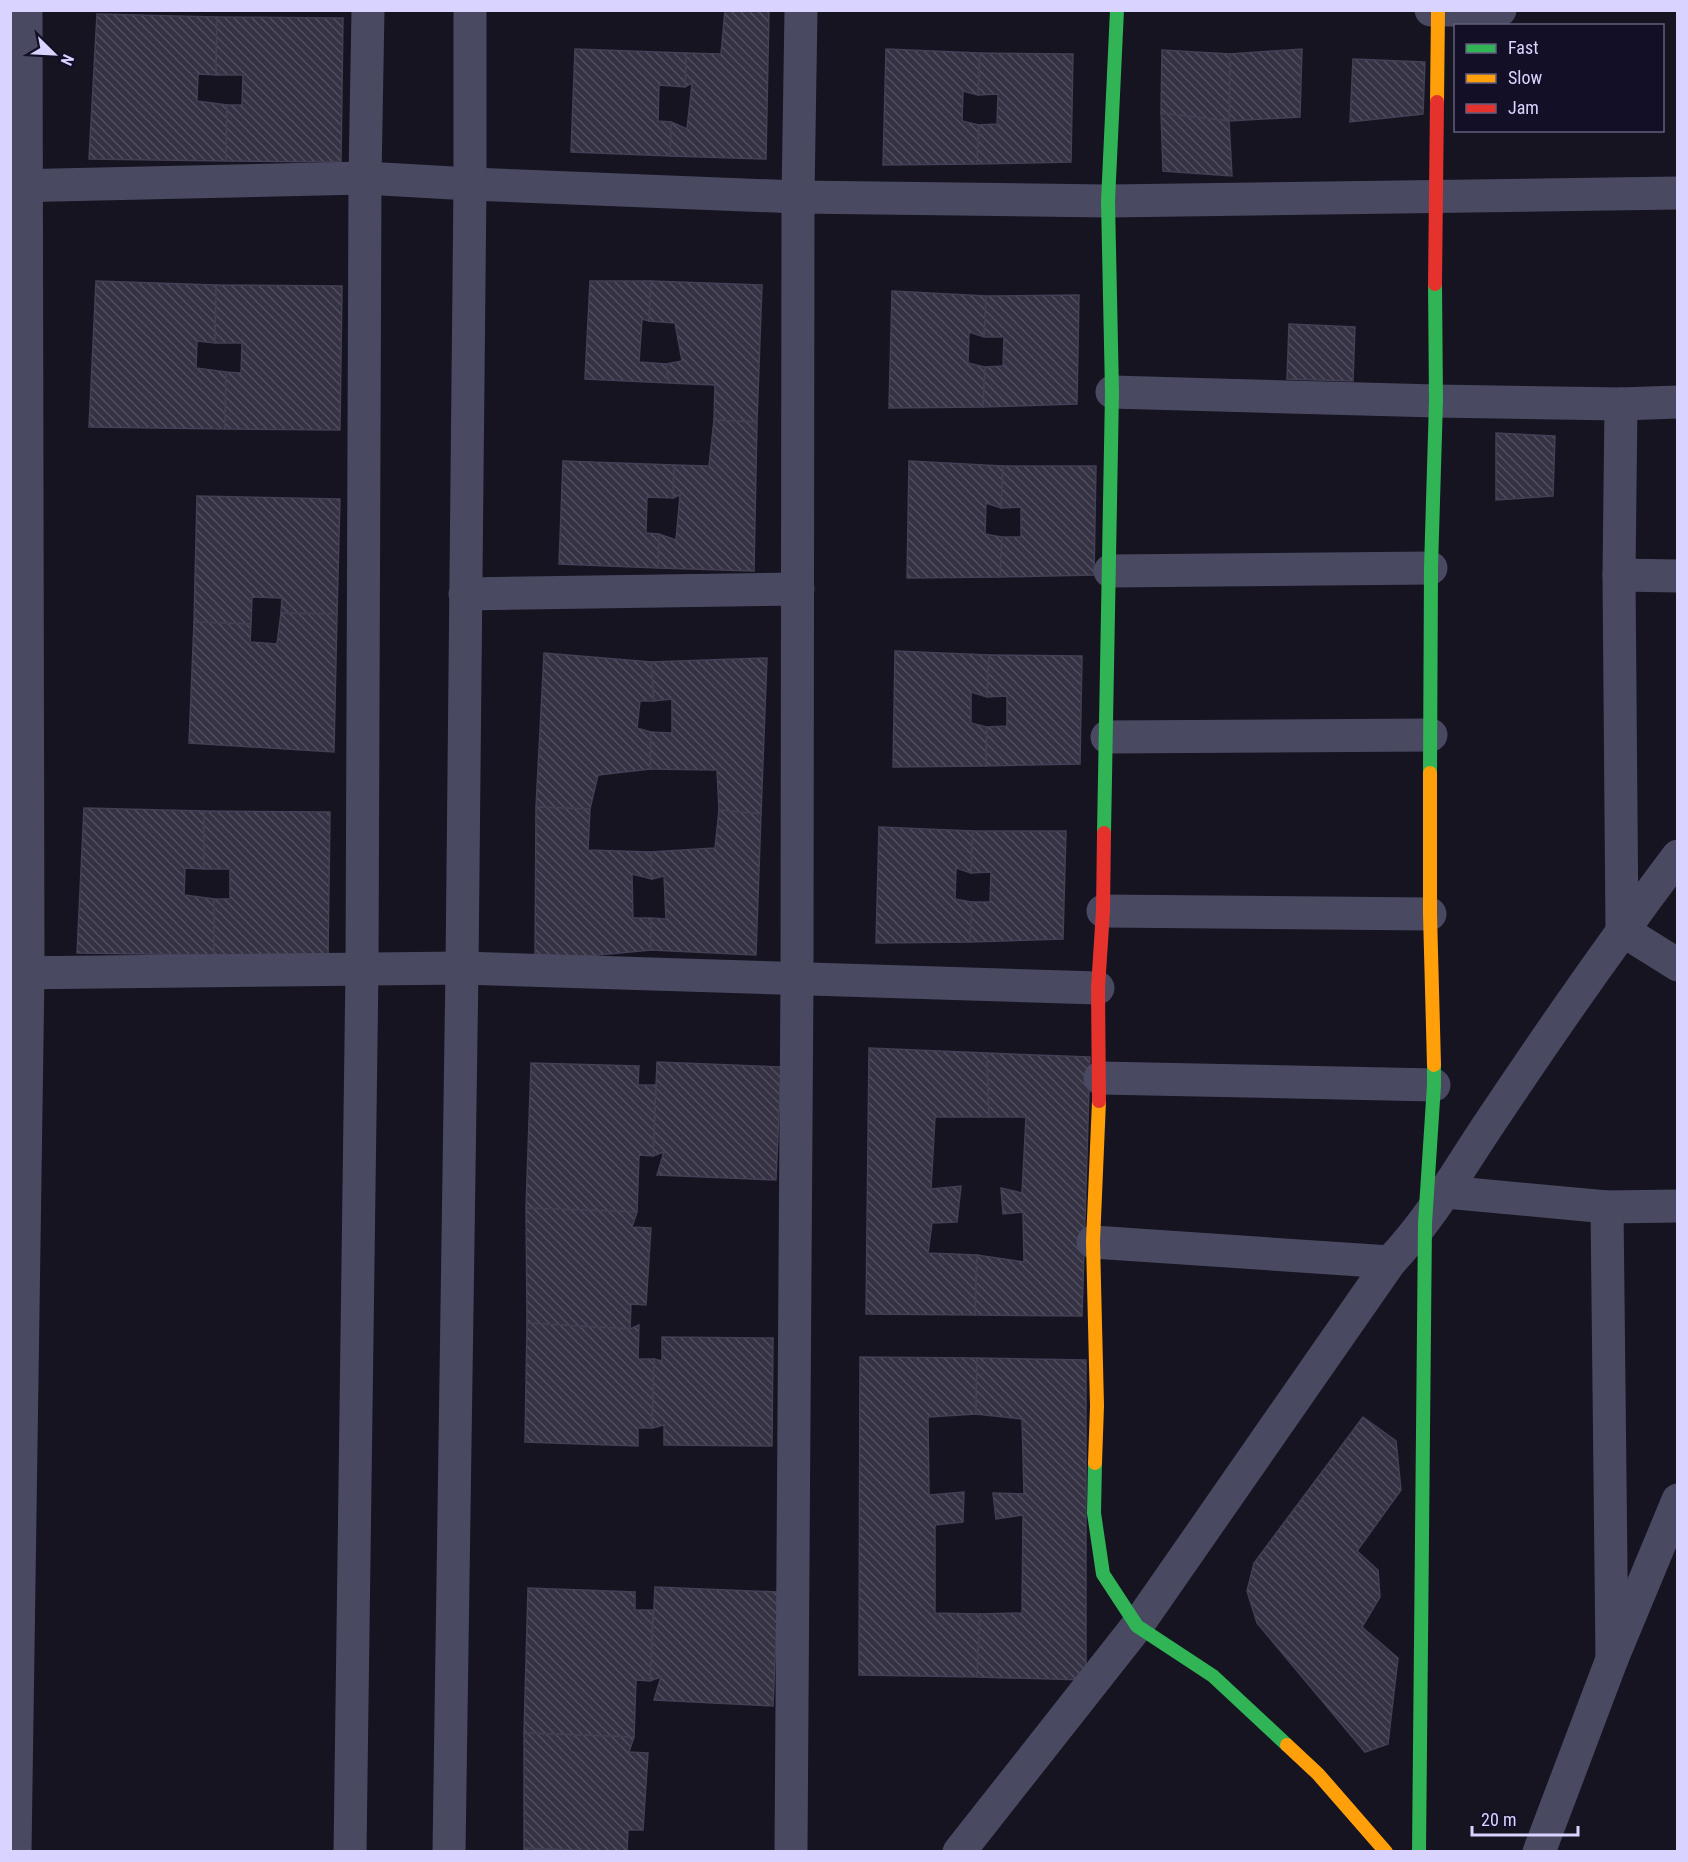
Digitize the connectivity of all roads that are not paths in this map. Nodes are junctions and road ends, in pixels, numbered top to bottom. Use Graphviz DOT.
graph roads {
  1 [pos="26,10"];
  2 [pos="368,10"];
  3 [pos="470,10"];
  4 [pos="801,10"];
  5 [pos="1117,10"];
  6 [pos="1431,10"];
  7 [pos="1500,10"];
  8 [pos="1438,11"];
  9 [pos="365,178"];
  10 [pos="470,184"];
  11 [pos="18,186"];
  12 [pos="1677,193"];
  13 [pos="1435,196"];
  14 [pos="798,197"];
  15 [pos="1108,201"];
  16 [pos="1112,392"];
  17 [pos="1436,401"];
  18 [pos="1677,402"];
  19 [pos="1621,404"];
  20 [pos="1431,568"];
  21 [pos="1110,571"];
  22 [pos="1619,575"];
  23 [pos="1677,576"];
  24 [pos="798,589"];
  25 [pos="465,594"];
  26 [pos="1431,735"];
  27 [pos="1107,736"];
  28 [pos="1677,856"];
  29 [pos="1103,910"];
  30 [pos="1430,914"];
  31 [pos="1622,930"];
  32 [pos="1677,965"];
  33 [pos="362,968"];
  34 [pos="462,968"];
  35 [pos="19,973"];
  36 [pos="797,979"];
  37 [pos="1098,988"];
  38 [pos="1100,1078"];
  39 [pos="1434,1085"];
  40 [pos="1446,1192"];
  41 [pos="1672,1198"];
  42 [pos="1607,1207"];
  43 [pos="1425,1223"];
  44 [pos="1093,1242"];
  45 [pos="1390,1262"];
  46 [pos="1677,1500"];
  47 [pos="1137,1626"];
  48 [pos="1612,1659"];
  49 [pos="15,1851"];
  50 [pos="350,1851"];
  51 [pos="449,1851"];
  52 [pos="791,1851"];
  53 [pos="959,1851"];
  54 [pos="1386,1851"];
  55 [pos="1419,1851"];
  56 [pos="1539,1851"];
  1 -- 11 [label="street"];
  2 -- 9 [label="street"];
  3 -- 10 [label="street"];
  4 -- 14 [label="street"];
  5 -- 15 [label="street"];
  6 -- 8 [label="street"];
  7 -- 8 [label="street"];
  8 -- 13 [label="street"];
  9 -- 10 [label="street"];
  9 -- 11 [label="street"];
  9 -- 33 [label="street"];
  10 -- 14 [label="street"];
  10 -- 25 [label="street"];
  11 -- 35 [label="street"];
  12 -- 13 [label="street"];
  13 -- 15 [label="street"];
  13 -- 17 [label="street"];
  14 -- 15 [label="street"];
  14 -- 24 [label="street"];
  15 -- 16 [label="street"];
  16 -- 17 [label="street"];
  16 -- 21 [label="street"];
  17 -- 19 [label="street"];
  17 -- 20 [label="street"];
  18 -- 19 [label="street"];
  19 -- 22 [label="street"];
  20 -- 21 [label="street"];
  20 -- 26 [label="street"];
  21 -- 27 [label="street"];
  22 -- 23 [label="street"];
  22 -- 31 [label="street"];
  24 -- 25 [label="street"];
  24 -- 36 [label="street"];
  25 -- 34 [label="street"];
  26 -- 27 [label="street"];
  26 -- 30 [label="street"];
  27 -- 29 [label="street"];
  28 -- 31 [label="street"];
  29 -- 30 [label="street"];
  29 -- 37 [label="street"];
  30 -- 39 [label="street"];
  31 -- 32 [label="street"];
  31 -- 40 [label="street"];
  33 -- 34 [label="street"];
  33 -- 35 [label="street"];
  33 -- 50 [label="street"];
  34 -- 36 [label="street"];
  34 -- 51 [label="street"];
  35 -- 49 [label="street"];
  36 -- 37 [label="street"];
  36 -- 52 [label="street"];
  37 -- 38 [label="street"];
  38 -- 39 [label="street"];
  38 -- 44 [label="street"];
  39 -- 43 [label="street"];
  40 -- 42 [label="street"];
  40 -- 43 [label="street"];
  41 -- 42 [label="street"];
  42 -- 48 [label="street"];
  43 -- 45 [label="street"];
  43 -- 55 [label="street"];
  44 -- 45 [label="street"];
  44 -- 47 [label="street"];
  45 -- 47 [label="street"];
  46 -- 48 [label="street"];
  47 -- 53 [label="street"];
  47 -- 54 [label="street"];
  48 -- 56 [label="street"];
}
